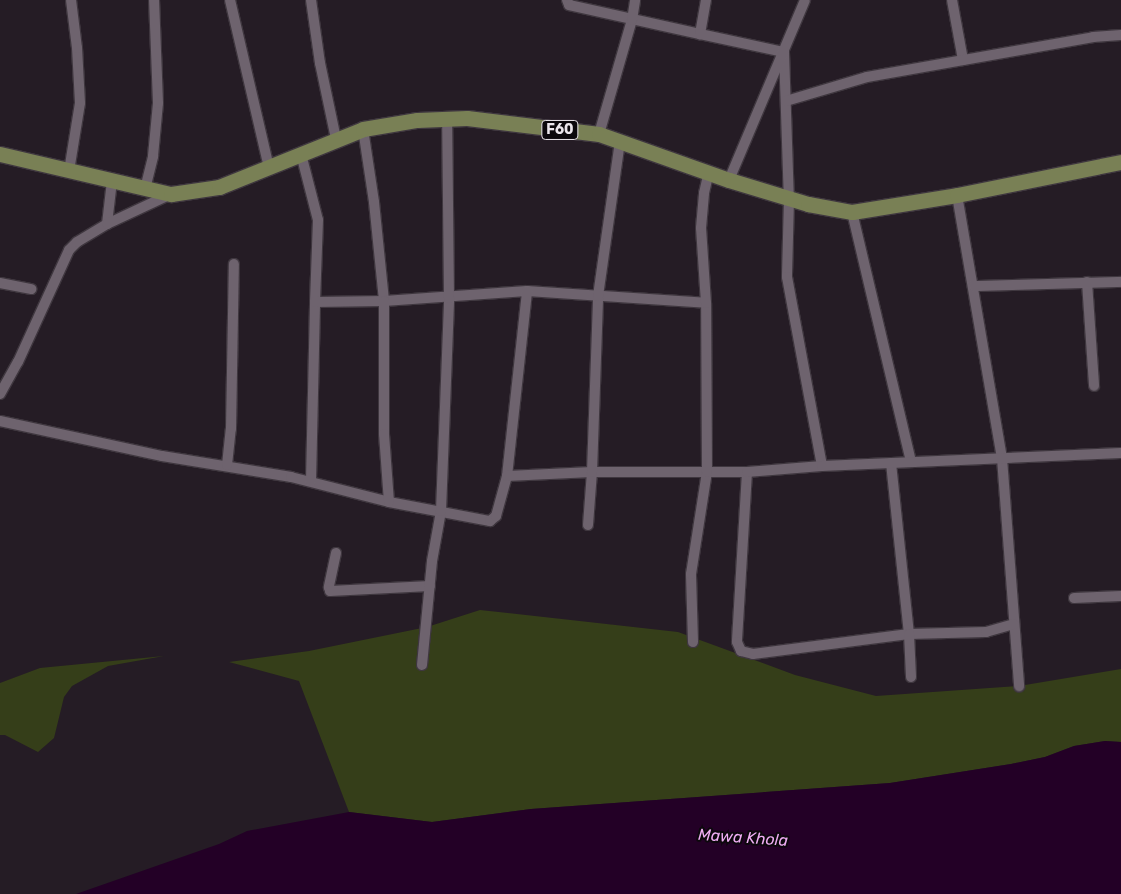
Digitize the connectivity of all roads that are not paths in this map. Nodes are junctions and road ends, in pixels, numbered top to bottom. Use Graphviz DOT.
graph roads {
  1 [pos="71,0"];
  2 [pos="154,0"];
  3 [pos="230,0"];
  4 [pos="311,0"];
  5 [pos="567,0"];
  6 [pos="635,0"];
  7 [pos="706,0"];
  8 [pos="804,0"];
  9 [pos="952,0"];
  10 [pos="632,20"];
  11 [pos="700,34"];
  12 [pos="1121,35"];
  13 [pos="784,52"];
  14 [pos="963,60"];
  15 [pos="786,101"];
  16 [pos="447,119"];
  17 [pos="363,129"];
  18 [pos="599,134"];
  19 [pos="336,139"];
  20 [pos="620,140"];
  21 [pos="0,154"];
  22 [pos="301,154"];
  23 [pos="1121,162"];
  24 [pos="268,168"];
  25 [pos="69,171"];
  26 [pos="709,172"];
  27 [pos="729,180"];
  28 [pos="112,181"];
  29 [pos="145,189"];
  30 [pos="171,194"];
  31 [pos="957,195"];
  32 [pos="789,199"];
  33 [pos="852,212"];
  34 [pos="107,224"];
  35 [pos="234,264"];
  36 [pos="1087,282"];
  37 [pos="1121,282"];
  38 [pos="0,283"];
  39 [pos="974,286"];
  40 [pos="31,289"];
  41 [pos="527,292"];
  42 [pos="598,296"];
  43 [pos="449,298"];
  44 [pos="384,301"];
  45 [pos="315,302"];
  46 [pos="706,303"];
  47 [pos="1094,386"];
  48 [pos="0,394"];
  49 [pos="0,421"];
  50 [pos="1121,453"];
  51 [pos="1002,458"];
  52 [pos="911,462"];
  53 [pos="891,463"];
  54 [pos="226,466"];
  55 [pos="822,466"];
  56 [pos="592,472"];
  57 [pos="707,472"];
  58 [pos="747,472"];
  59 [pos="507,476"];
  60 [pos="311,482"];
  61 [pos="389,502"];
  62 [pos="441,511"];
  63 [pos="588,526"];
  64 [pos="336,553"];
  65 [pos="430,586"];
  66 [pos="1121,596"];
  67 [pos="1074,598"];
  68 [pos="1014,624"];
  69 [pos="909,634"];
  70 [pos="693,642"];
  71 [pos="422,665"];
  72 [pos="911,677"];
  73 [pos="1019,686"];
  1 -- 25 [label="street"];
  2 -- 29 [label="street"];
  3 -- 24 [label="street"];
  4 -- 19 [label="street"];
  5 -- 10 [label="street"];
  6 -- 10 [label="street"];
  7 -- 11 [label="street"];
  8 -- 13 [label="street"];
  9 -- 14 [label="street"];
  10 -- 11 [label="street"];
  10 -- 18 [label="street"];
  11 -- 13 [label="street"];
  12 -- 14 [label="street"];
  13 -- 15 [label="street"];
  13 -- 27 [label="street"];
  14 -- 15 [label="street"];
  15 -- 32 [label="street"];
  16 -- 17 [label="main road, F60"];
  16 -- 18 [label="main road, F60"];
  16 -- 43 [label="street"];
  17 -- 19 [label="main road, F60"];
  17 -- 44 [label="street"];
  18 -- 20 [label="main road, F60"];
  19 -- 22 [label="main road, F60"];
  20 -- 26 [label="main road, F60"];
  20 -- 42 [label="street"];
  21 -- 25 [label="main road, F60"];
  22 -- 24 [label="main road, F60"];
  22 -- 45 [label="street"];
  23 -- 31 [label="main road, F60"];
  24 -- 30 [label="main road, F60"];
  25 -- 28 [label="main road, F60"];
  26 -- 27 [label="main road, F60"];
  26 -- 46 [label="street"];
  27 -- 32 [label="main road, F60"];
  28 -- 29 [label="main road, F60"];
  28 -- 34 [label="street"];
  29 -- 30 [label="main road, F60"];
  30 -- 34 [label="street"];
  31 -- 33 [label="main road, F60"];
  31 -- 39 [label="street"];
  32 -- 33 [label="main road, F60"];
  32 -- 55 [label="street"];
  33 -- 52 [label="street"];
  34 -- 48 [label="street"];
  35 -- 54 [label="street"];
  36 -- 37 [label="street"];
  36 -- 39 [label="street"];
  36 -- 47 [label="street"];
  38 -- 40 [label="street"];
  39 -- 51 [label="street"];
  41 -- 42 [label="street"];
  41 -- 43 [label="street"];
  41 -- 59 [label="street"];
  42 -- 46 [label="street"];
  42 -- 56 [label="street"];
  43 -- 44 [label="street"];
  43 -- 62 [label="street"];
  44 -- 45 [label="street"];
  44 -- 61 [label="street"];
  45 -- 60 [label="street"];
  46 -- 57 [label="street"];
  49 -- 54 [label="street"];
  50 -- 51 [label="street"];
  51 -- 52 [label="street"];
  51 -- 68 [label="street"];
  52 -- 53 [label="street"];
  53 -- 55 [label="street"];
  53 -- 69 [label="street"];
  54 -- 60 [label="street"];
  55 -- 58 [label="street"];
  56 -- 57 [label="street"];
  56 -- 59 [label="street"];
  56 -- 63 [label="street"];
  57 -- 58 [label="street"];
  57 -- 70 [label="street"];
  58 -- 69 [label="street"];
  59 -- 62 [label="street"];
  60 -- 61 [label="street"];
  61 -- 62 [label="street"];
  62 -- 65 [label="street"];
  64 -- 65 [label="street"];
  65 -- 71 [label="street"];
  66 -- 67 [label="street"];
  68 -- 69 [label="street"];
  68 -- 73 [label="street"];
  69 -- 72 [label="street"];
}
